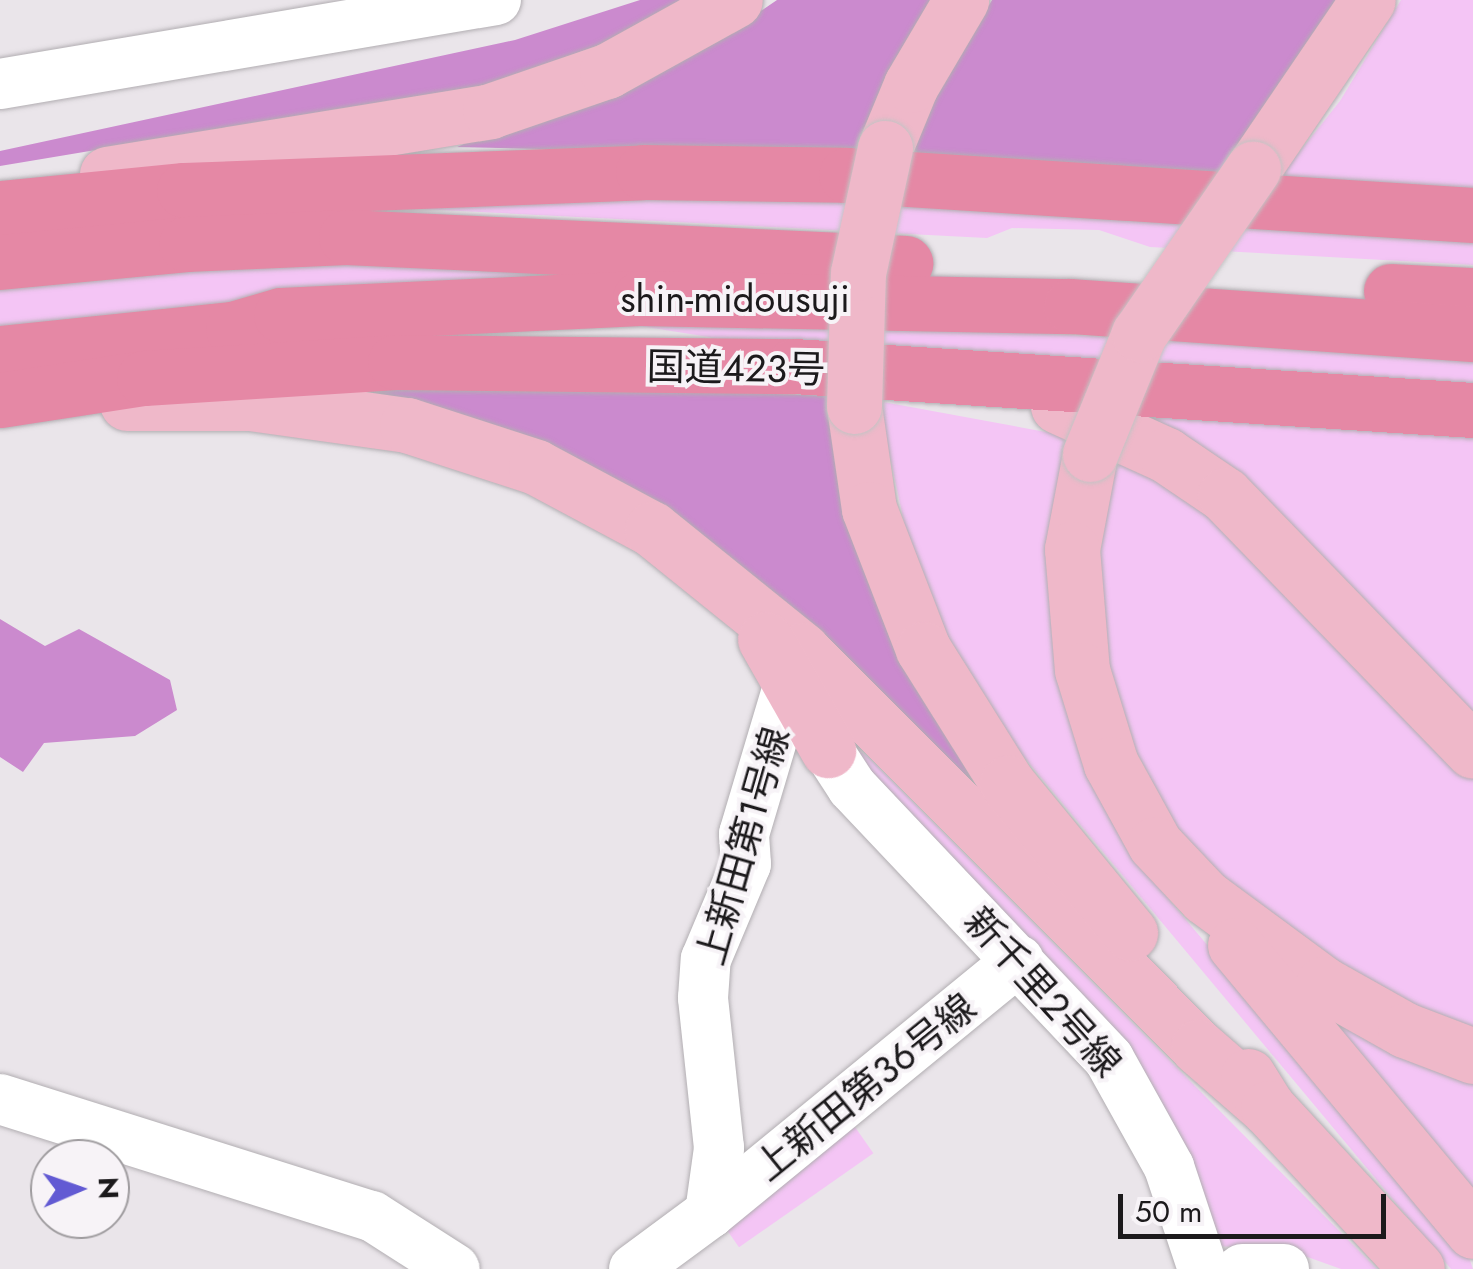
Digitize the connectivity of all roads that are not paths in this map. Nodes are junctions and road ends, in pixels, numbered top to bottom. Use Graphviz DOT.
graph roads {
  1 [pos="496,0"];
  2 [pos="735,0"];
  3 [pos="961,0"];
  4 [pos="1368,0"];
  5 [pos="442,4"];
  6 [pos="0,84"];
  7 [pos="0,191"];
  8 [pos="0,208"];
  9 [pos="1473,215"];
  10 [pos="0,262"];
  11 [pos="1473,295"];
  12 [pos="233,329"];
  13 [pos="1473,334"];
  14 [pos="0,353"];
  15 [pos="828,381"];
  16 [pos="0,402"];
  17 [pos="1473,410"];
  18 [pos="716,575"];
  19 [pos="789,683"];
  20 [pos="828,750"];
  21 [pos="1473,751"];
  22 [pos="1155,844"];
  23 [pos="1019,960"];
  24 [pos="1473,1056"];
  25 [pos="0,1099"];
  26 [pos="1268,1108"];
  27 [pos="710,1213"];
  28 [pos="1473,1231"];
  29 [pos="455,1269"];
  30 [pos="634,1269"];
  31 [pos="1203,1269"];
  32 [pos="1242,1269"];
  33 [pos="1284,1269"];
  34 [pos="1417,1269"];
  1 -- 5 [label="street"];
  2 -- 7 [label="main road"];
  3 -- 15 [label="main road, bridge"];
  4 -- 22 [label="main road, bridge"];
  5 -- 6 [label="street"];
  8 -- 9 [label="highway"];
  10 -- 11 [label="highway, shin-midousuji"];
  12 -- 13 [label="highway, shin-midousuji"];
  12 -- 14 [label="highway, shin-midousuji"];
  12 -- 15 [label="highway"];
  15 -- 16 [label="highway, 国道423号"];
  15 -- 17 [label="highway, 国道423号"];
  15 -- 21 [label="main road"];
  15 -- 26 [label="main road"];
  16 -- 18 [label="main road"];
  18 -- 19 [label="main road"];
  18 -- 26 [label="main road"];
  19 -- 20 [label="main road"];
  19 -- 27 [label="street, 上新田第1号線"];
  20 -- 23 [label="street, 新千里2号線"];
  22 -- 24 [label="main road"];
  22 -- 28 [label="main road"];
  23 -- 27 [label="street, 上新田第36号線"];
  23 -- 31 [label="street, 新千里2号線"];
  25 -- 29 [label="street"];
  26 -- 34 [label="main road"];
  27 -- 30 [label="street"];
  32 -- 33 [label="street"];
}
